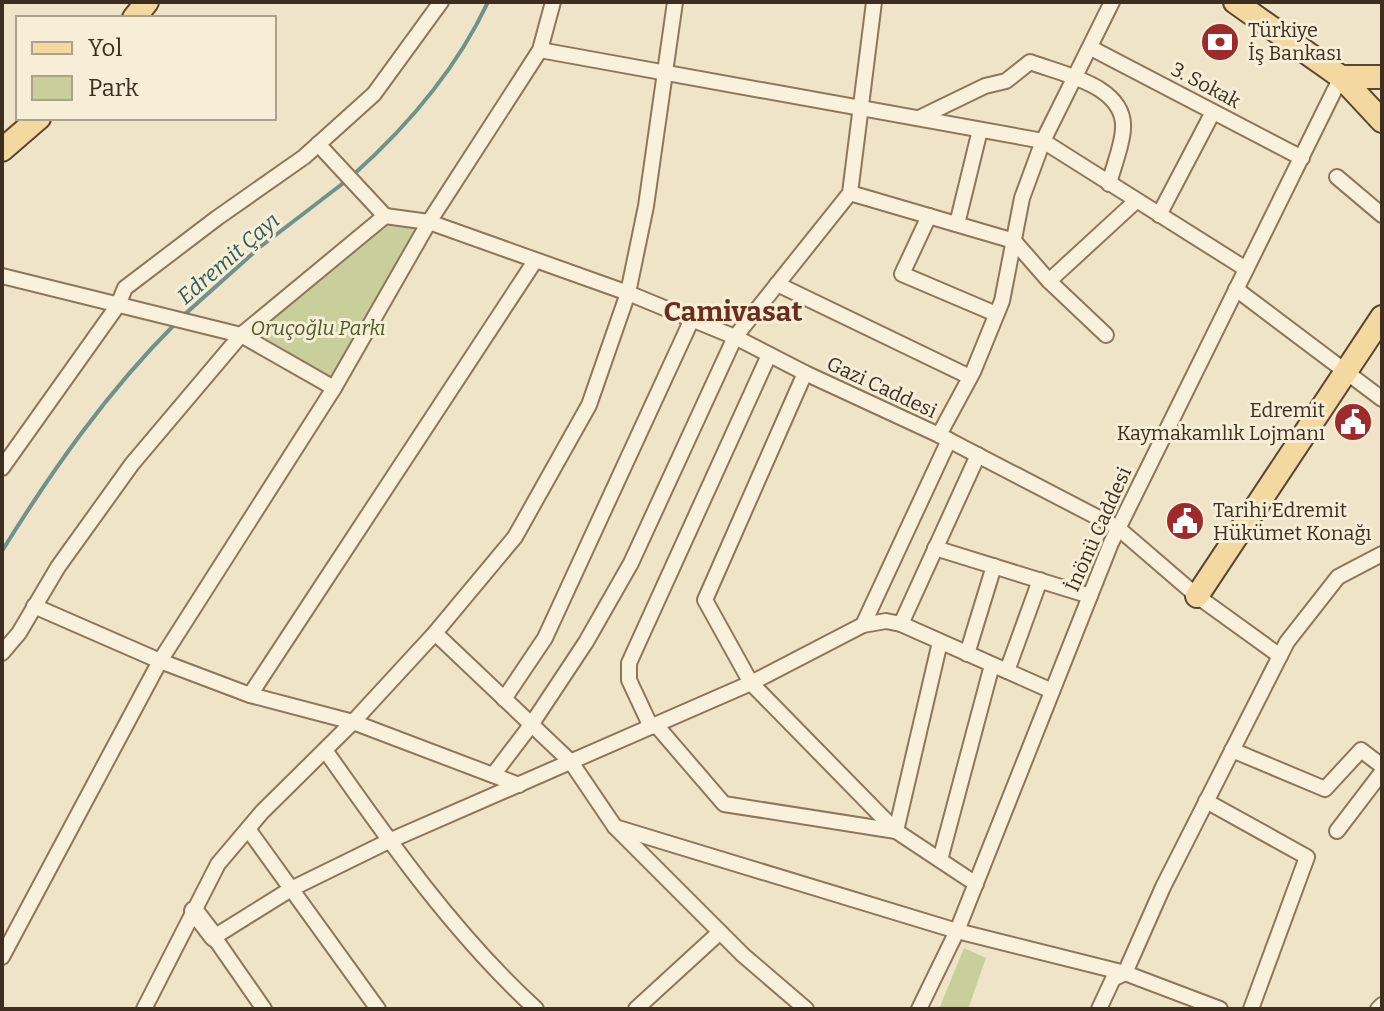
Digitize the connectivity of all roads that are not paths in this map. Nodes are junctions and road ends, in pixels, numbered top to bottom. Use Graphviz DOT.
graph roads {
  1 [pos="441,2"];
  2 [pos="553,2"];
  3 [pos="675,2"];
  4 [pos="874,2"];
  5 [pos="1112,2"];
  6 [pos="1235,2"];
  7 [pos="1091,48"];
  8 [pos="540,50"];
  9 [pos="663,71"];
  10 [pos="1341,77"];
  11 [pos="1382,77"];
  12 [pos="1074,79"];
  13 [pos="860,109"];
  14 [pos="1213,112"];
  15 [pos="920,117"];
  16 [pos="37,120"];
  17 [pos="1382,121"];
  18 [pos="980,130"];
  19 [pos="1043,141"];
  20 [pos="318,144"];
  21 [pos="2,150"];
  22 [pos="1302,158"];
  23 [pos="1337,177"];
  24 [pos="1109,184"];
  25 [pos="850,193"];
  26 [pos="1136,201"];
  27 [pos="1159,215"];
  28 [pos="1382,215"];
  29 [pos="385,216"];
  30 [pos="929,216"];
  31 [pos="429,222"];
  32 [pos="957,224"];
  33 [pos="1014,241"];
  34 [pos="535,261"];
  35 [pos="1246,269"];
  36 [pos="2,276"];
  37 [pos="1049,281"];
  38 [pos="777,284"];
  39 [pos="1236,289"];
  40 [pos="628,293"];
  41 [pos="123,306"];
  42 [pos="996,314"];
  43 [pos="1382,317"];
  44 [pos="692,319"];
  45 [pos="241,335"];
  46 [pos="1106,335"];
  47 [pos="1382,336"];
  48 [pos="735,337"];
  49 [pos="769,355"];
  50 [pos="805,373"];
  51 [pos="1350,375"];
  52 [pos="970,377"];
  53 [pos="334,388"];
  54 [pos="1382,399"];
  55 [pos="944,438"];
  56 [pos="978,455"];
  57 [pos="2,468"];
  58 [pos="1118,528"];
  59 [pos="935,548"];
  60 [pos="1382,554"];
  61 [pos="994,566"];
  62 [pos="1040,580"];
  63 [pos="1090,596"];
  64 [pos="1201,599"];
  65 [pos="34,606"];
  66 [pos="901,624"];
  67 [pos="863,625"];
  68 [pos="435,633"];
  69 [pos="940,642"];
  70 [pos="2,653"];
  71 [pos="967,654"];
  72 [pos="1280,656"];
  73 [pos="160,661"];
  74 [pos="992,665"];
  75 [pos="1007,671"];
  76 [pos="751,683"];
  77 [pos="1052,691"];
  78 [pos="250,695"];
  79 [pos="504,699"];
  80 [pos="353,722"];
  81 [pos="531,725"];
  82 [pos="654,726"];
  83 [pos="325,750"];
  84 [pos="1232,750"];
  85 [pos="571,762"];
  86 [pos="1382,769"];
  87 [pos="493,775"];
  88 [pos="519,785"];
  89 [pos="1206,801"];
  90 [pos="615,827"];
  91 [pos="248,829"];
  92 [pos="896,831"];
  93 [pos="1337,831"];
  94 [pos="389,841"];
  95 [pos="940,860"];
  96 [pos="976,884"];
  97 [pos="291,889"];
  98 [pos="194,911"];
  99 [pos="957,931"];
  100 [pos="720,932"];
  101 [pos="214,937"];
  102 [pos="2,957"];
  103 [pos="1125,973"];
  104 [pos="1193,1004"];
  105 [pos="144,1009"];
  106 [pos="264,1009"];
  107 [pos="378,1009"];
  108 [pos="536,1009"];
  109 [pos="636,1009"];
  110 [pos="806,1009"];
  111 [pos="919,1009"];
  112 [pos="1099,1009"];
  113 [pos="1220,1009"];
  114 [pos="1251,1009"];
  1 -- 20 [label="street"];
  2 -- 8 [label="street"];
  3 -- 9 [label="street"];
  4 -- 13 [label="street"];
  5 -- 7 [label="street"];
  6 -- 10 [label="main road"];
  7 -- 12 [label="street"];
  7 -- 14 [label="street, 3. Sokak"];
  8 -- 9 [label="street"];
  8 -- 31 [label="street"];
  9 -- 13 [label="street"];
  9 -- 40 [label="street"];
  10 -- 11 [label="main road"];
  10 -- 17 [label="main road"];
  10 -- 22 [label="street, İnönü Caddesi"];
  12 -- 15 [label="street"];
  12 -- 19 [label="street"];
  12 -- 24 [label="street"];
  13 -- 15 [label="street"];
  13 -- 25 [label="street"];
  14 -- 22 [label="street, 3. Sokak"];
  14 -- 27 [label="street"];
  15 -- 18 [label="street"];
  16 -- 21 [label="main road"];
  18 -- 19 [label="street"];
  18 -- 32 [label="street"];
  19 -- 24 [label="street"];
  19 -- 33 [label="street"];
  20 -- 29 [label="street"];
  20 -- 41 [label="street"];
  22 -- 35 [label="street, İnönü Caddesi"];
  23 -- 28 [label="street"];
  24 -- 26 [label="street"];
  25 -- 30 [label="street"];
  25 -- 38 [label="street"];
  26 -- 27 [label="street"];
  26 -- 37 [label="street"];
  27 -- 35 [label="street"];
  29 -- 31 [label="street, Gazi Caddesi"];
  29 -- 45 [label="street"];
  30 -- 32 [label="street"];
  30 -- 42 [label="street"];
  31 -- 34 [label="street, Gazi Caddesi"];
  31 -- 53 [label="street"];
  32 -- 33 [label="street"];
  33 -- 37 [label="street"];
  33 -- 42 [label="street"];
  34 -- 40 [label="street, Gazi Caddesi"];
  34 -- 78 [label="street"];
  35 -- 39 [label="street, İnönü Caddesi"];
  36 -- 41 [label="street"];
  37 -- 46 [label="street"];
  38 -- 48 [label="street"];
  38 -- 52 [label="street"];
  39 -- 51 [label="street"];
  39 -- 58 [label="street, İnönü Caddesi"];
  40 -- 44 [label="street, Gazi Caddesi"];
  40 -- 68 [label="street"];
  41 -- 45 [label="street"];
  41 -- 57 [label="street"];
  42 -- 52 [label="street"];
  43 -- 51 [label="main road"];
  44 -- 48 [label="street, Gazi Caddesi"];
  44 -- 79 [label="street"];
  45 -- 53 [label="street"];
  45 -- 65 [label="street"];
  47 -- 51 [label="main road"];
  48 -- 49 [label="street, Gazi Caddesi"];
  48 -- 81 [label="street"];
  49 -- 50 [label="street, Gazi Caddesi"];
  49 -- 82 [label="street"];
  50 -- 55 [label="street, Gazi Caddesi"];
  50 -- 76 [label="street"];
  51 -- 54 [label="street"];
  51 -- 64 [label="main road"];
  52 -- 55 [label="street"];
  53 -- 73 [label="street"];
  55 -- 56 [label="street, Gazi Caddesi"];
  55 -- 67 [label="street"];
  56 -- 58 [label="street, Gazi Caddesi"];
  56 -- 59 [label="street"];
  58 -- 63 [label="street, İnönü Caddesi"];
  58 -- 64 [label="street, Gazi Caddesi"];
  59 -- 61 [label="street"];
  59 -- 66 [label="street"];
  60 -- 72 [label="street"];
  61 -- 62 [label="street"];
  61 -- 71 [label="street"];
  62 -- 63 [label="street"];
  62 -- 75 [label="street"];
  63 -- 77 [label="street, İnönü Caddesi"];
  64 -- 72 [label="street, Gazi Caddesi"];
  65 -- 70 [label="street"];
  65 -- 73 [label="street"];
  66 -- 67 [label="street"];
  66 -- 69 [label="street"];
  67 -- 76 [label="street"];
  68 -- 79 [label="street"];
  68 -- 80 [label="street"];
  69 -- 71 [label="street"];
  69 -- 92 [label="street"];
  71 -- 74 [label="street"];
  72 -- 84 [label="street"];
  73 -- 78 [label="street"];
  73 -- 102 [label="street"];
  74 -- 75 [label="street"];
  74 -- 95 [label="street"];
  75 -- 77 [label="street"];
  76 -- 82 [label="street"];
  76 -- 92 [label="street"];
  77 -- 96 [label="street, İnönü Caddesi"];
  78 -- 80 [label="street"];
  79 -- 81 [label="street"];
  80 -- 83 [label="street"];
  80 -- 87 [label="street"];
  81 -- 85 [label="street"];
  81 -- 87 [label="street"];
  82 -- 85 [label="street"];
  82 -- 92 [label="street"];
  83 -- 91 [label="street"];
  83 -- 94 [label="street"];
  84 -- 86 [label="street"];
  84 -- 89 [label="street"];
  85 -- 88 [label="street"];
  85 -- 90 [label="street"];
  86 -- 93 [label="street"];
  87 -- 88 [label="street"];
  88 -- 94 [label="street"];
  89 -- 103 [label="street"];
  89 -- 114 [label="street"];
  90 -- 99 [label="street"];
  90 -- 100 [label="street"];
  91 -- 97 [label="street"];
  91 -- 98 [label="street"];
  92 -- 95 [label="street"];
  94 -- 97 [label="street"];
  94 -- 108 [label="street"];
  95 -- 96 [label="street"];
  96 -- 99 [label="street, İnönü Caddesi"];
  97 -- 101 [label="street"];
  97 -- 107 [label="street"];
  98 -- 101 [label="street"];
  98 -- 105 [label="street"];
  99 -- 103 [label="street"];
  99 -- 111 [label="street, İnönü Caddesi"];
  100 -- 109 [label="street"];
  100 -- 110 [label="street"];
  101 -- 106 [label="street"];
  103 -- 104 [label="street"];
  103 -- 112 [label="street"];
  104 -- 113 [label="street"];
}
